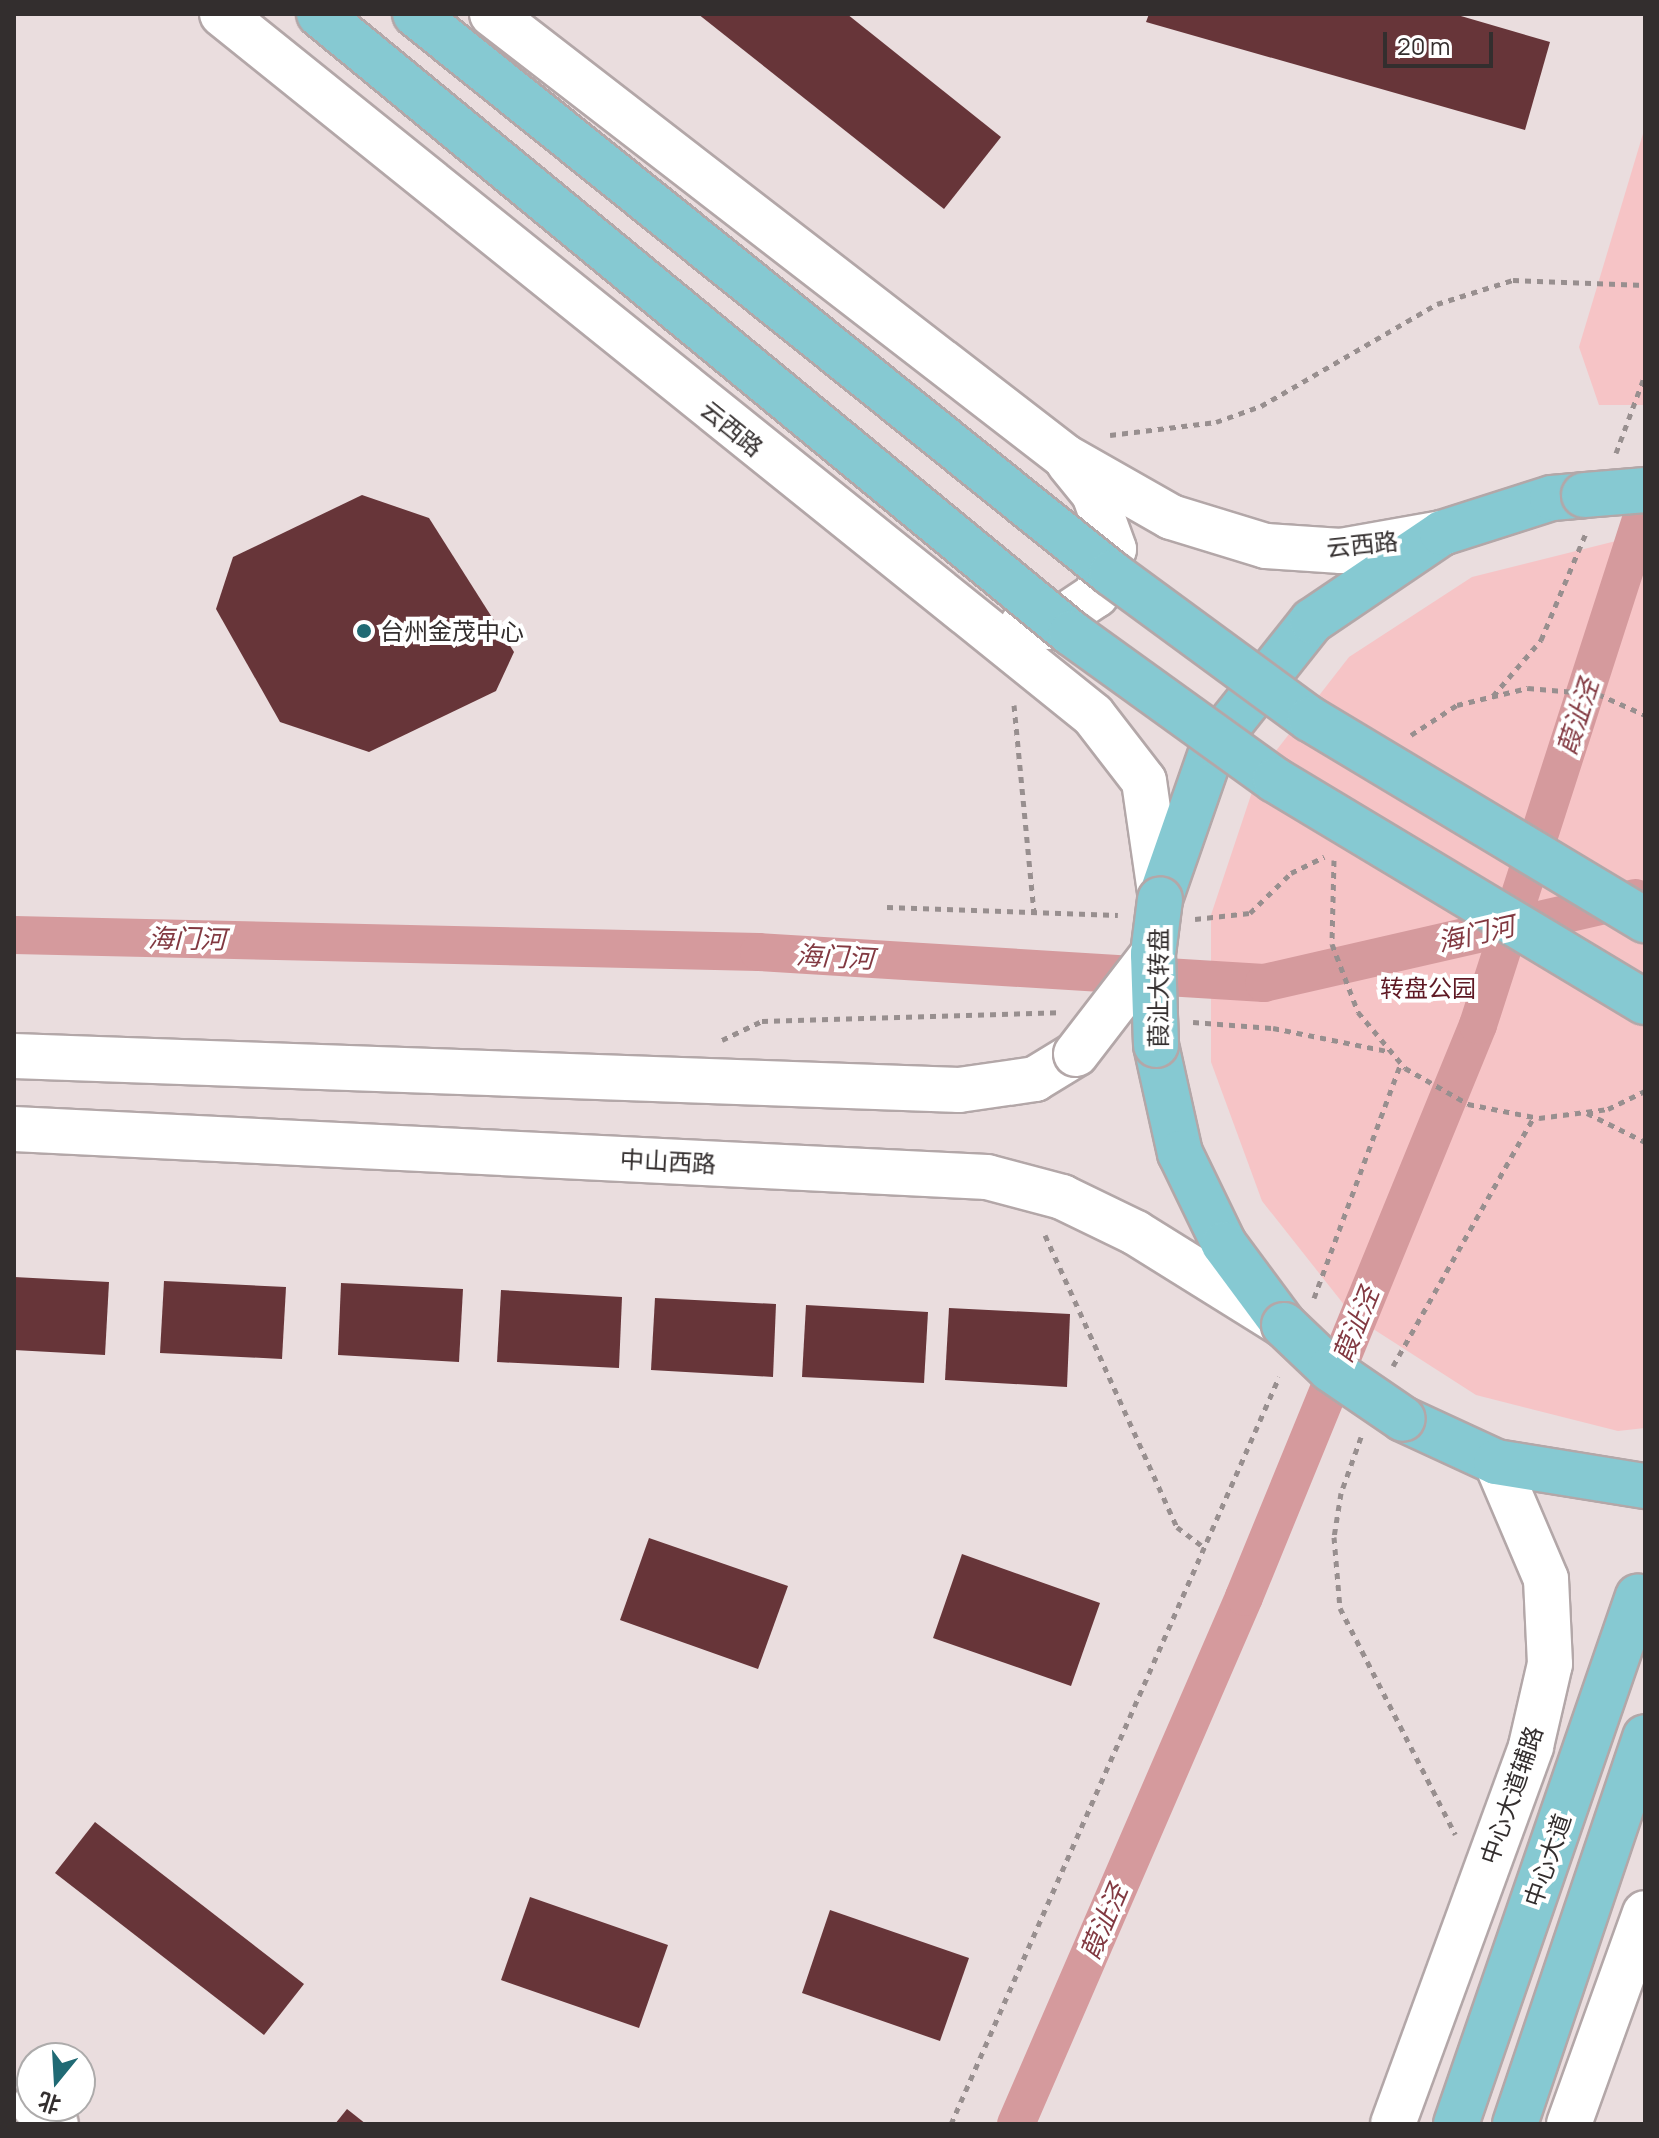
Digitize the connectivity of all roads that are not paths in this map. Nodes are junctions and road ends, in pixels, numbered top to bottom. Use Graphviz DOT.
graph roads {
  1 [pos="222,14"];
  2 [pos="319,14"];
  3 [pos="415,14"];
  4 [pos="492,14"];
  5 [pos="1055,449"];
  6 [pos="1645,490"];
  7 [pos="1442,533"];
  8 [pos="952,604"];
  9 [pos="1160,896"];
  10 [pos="1645,920"];
  11 [pos="1153,954"];
  12 [pos="1645,1002"];
  13 [pos="14,1056"];
  14 [pos="14,1129"];
  15 [pos="1296,1319"];
  16 [pos="1496,1462"];
  17 [pos="1645,1486"];
  18 [pos="1638,1596"];
  19 [pos="1645,1737"];
  20 [pos="1645,1913"];
  21 [pos="1393,2124"];
  22 [pos="1456,2124"];
  23 [pos="1515,2124"];
  24 [pos="1569,2124"];
  1 -- 8 [label="main road, 云西路"];
  2 -- 12 [label="main road, bridge"];
  3 -- 10 [label="main road, bridge"];
  4 -- 5 [label="main road, 云西路"];
  5 -- 7 [label="main road, 云西路"];
  5 -- 8 [label="main road"];
  6 -- 7 [label="main road, 葭沚大转盘, bridge"];
  7 -- 9 [label="main road, 葭沚大转盘"];
  8 -- 9 [label="main road, 云西路"];
  9 -- 11 [label="main road, 葭沚大转盘, bridge"];
  11 -- 13 [label="main road, bridge"];
  11 -- 15 [label="main road, 葭沚大转盘, bridge"];
  14 -- 15 [label="main road, 中山西路"];
  15 -- 16 [label="main road, 葭沚大转盘, bridge"];
  16 -- 17 [label="main road, 葭沚大转盘"];
  16 -- 21 [label="main road, 中心大道辅路"];
  18 -- 22 [label="main road, 中心大道"];
  19 -- 23 [label="main road"];
  20 -- 24 [label="main road"];
}
